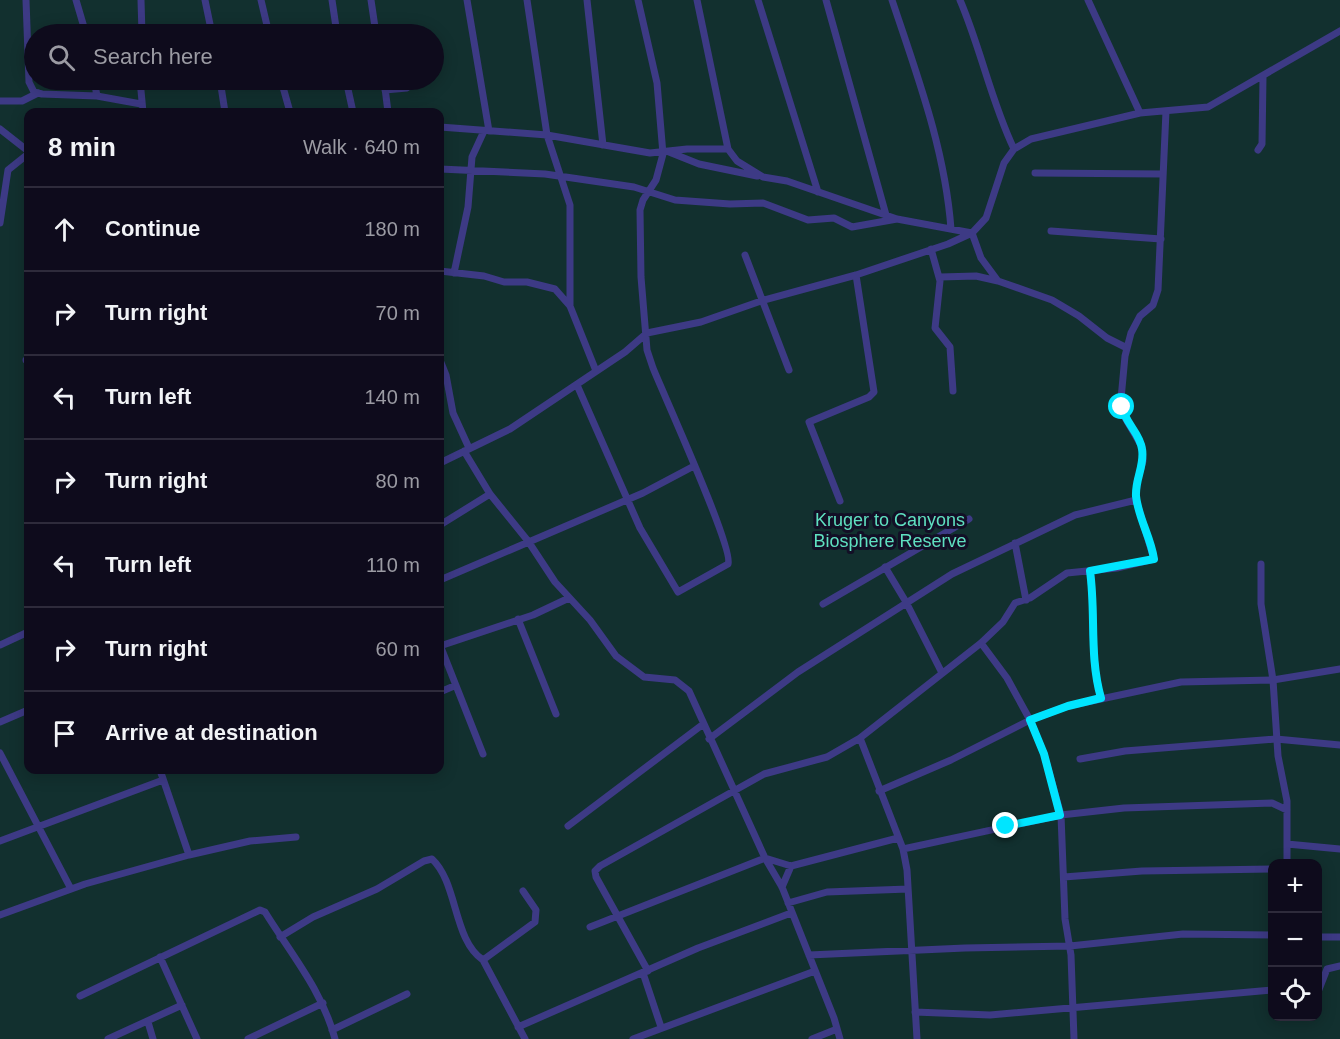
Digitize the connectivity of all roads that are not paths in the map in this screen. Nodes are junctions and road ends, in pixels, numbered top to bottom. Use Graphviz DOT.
graph roads {
  1 [pos="26,0"];
  2 [pos="76,0"];
  3 [pos="141,0"];
  4 [pos="205,0"];
  5 [pos="261,0"];
  6 [pos="332,0"];
  7 [pos="371,0"];
  8 [pos="467,0"];
  9 [pos="527,0"];
  10 [pos="587,0"];
  11 [pos="638,0"];
  12 [pos="697,0"];
  13 [pos="758,0"];
  14 [pos="826,0"];
  15 [pos="892,0"];
  16 [pos="960,0"];
  17 [pos="1088,0"];
  18 [pos="27,24"];
  19 [pos="83,24"];
  20 [pos="142,24"];
  21 [pos="210,24"];
  22 [pos="267,24"];
  23 [pos="336,24"];
  24 [pos="375,24"];
  25 [pos="1340,31"];
  26 [pos="1263,77"];
  27 [pos="35,90"];
  28 [pos="96,90"];
  29 [pos="140,90"];
  30 [pos="222,90"];
  31 [pos="284,90"];
  32 [pos="348,90"];
  33 [pos="385,90"];
  34 [pos="38,93"];
  35 [pos="97,96"];
  36 [pos="0,101"];
  37 [pos="141,104"];
  38 [pos="142,108"];
  39 [pos="224,108"];
  40 [pos="289,108"];
  41 [pos="352,108"];
  42 [pos="387,108"];
  43 [pos="1166,111"];
  44 [pos="1140,113"];
  45 [pos="444,128"];
  46 [pos="0,129"];
  47 [pos="486,131"];
  48 [pos="547,135"];
  49 [pos="603,145"];
  50 [pos="728,149"];
  51 [pos="1014,149"];
  52 [pos="24,150"];
  53 [pos="1258,150"];
  54 [pos="666,153"];
  55 [pos="24,156"];
  56 [pos="444,169"];
  57 [pos="470,171"];
  58 [pos="1035,173"];
  59 [pos="1163,174"];
  60 [pos="560,177"];
  61 [pos="763,177"];
  62 [pos="650,192"];
  63 [pos="818,192"];
  64 [pos="886,215"];
  65 [pos="897,219"];
  66 [pos="0,223"];
  67 [pos="951,229"];
  68 [pos="1051,231"];
  69 [pos="972,233"];
  70 [pos="1161,239"];
  71 [pos="932,249"];
  72 [pos="745,255"];
  73 [pos="444,272"];
  74 [pos="454,273"];
  75 [pos="856,275"];
  76 [pos="940,277"];
  77 [pos="998,281"];
  78 [pos="761,301"];
  79 [pos="570,306"];
  80 [pos="647,333"];
  81 [pos="1127,348"];
  82 [pos="444,370"];
  83 [pos="789,370"];
  84 [pos="596,371"];
  85 [pos="577,385"];
  86 [pos="953,392"];
  87 [pos="466,449"];
  88 [pos="444,461"];
  89 [pos="694,466"];
  90 [pos="490,494"];
  91 [pos="628,499"];
  92 [pos="1136,500"];
  93 [pos="840,501"];
  94 [pos="969,519"];
  95 [pos="444,523"];
  96 [pos="528,541"];
  97 [pos="1015,543"];
  98 [pos="1261,564"];
  99 [pos="885,567"];
  100 [pos="1090,571"];
  101 [pos="444,578"];
  102 [pos="569,598"];
  103 [pos="1026,600"];
  104 [pos="906,602"];
  105 [pos="823,604"];
  106 [pos="518,619"];
  107 [pos="24,634"];
  108 [pos="981,643"];
  109 [pos="444,644"];
  110 [pos="0,645"];
  111 [pos="444,657"];
  112 [pos="1340,669"];
  113 [pos="942,673"];
  114 [pos="1273,680"];
  115 [pos="454,686"];
  116 [pos="444,690"];
  117 [pos="1101,698"];
  118 [pos="24,712"];
  119 [pos="556,714"];
  120 [pos="1030,720"];
  121 [pos="0,722"];
  122 [pos="702,725"];
  123 [pos="860,738"];
  124 [pos="709,739"];
  125 [pos="1276,739"];
  126 [pos="1340,744"];
  127 [pos="0,753"];
  128 [pos="483,754"];
  129 [pos="1080,759"];
  130 [pos="162,774"];
  131 [pos="164,780"];
  132 [pos="1284,784"];
  133 [pos="734,790"];
  134 [pos="879,791"];
  135 [pos="1272,803"];
  136 [pos="1287,810"];
  137 [pos="1060,815"];
  138 [pos="568,826"];
  139 [pos="38,827"];
  140 [pos="296,837"];
  141 [pos="898,838"];
  142 [pos="0,841"];
  143 [pos="1287,844"];
  144 [pos="903,849"];
  145 [pos="1340,849"];
  146 [pos="189,855"];
  147 [pos="765,858"];
  148 [pos="1287,859"];
  149 [pos="791,866"];
  150 [pos="1268,869"];
  151 [pos="1064,877"];
  152 [pos="782,887"];
  153 [pos="70,889"];
  154 [pos="908,889"];
  155 [pos="523,891"];
  156 [pos="788,903"];
  157 [pos="791,912"];
  158 [pos="0,915"];
  159 [pos="618,915"];
  160 [pos="590,927"];
  161 [pos="1268,934"];
  162 [pos="280,937"];
  163 [pos="1322,937"];
  164 [pos="1340,937"];
  165 [pos="1070,946"];
  166 [pos="910,950"];
  167 [pos="808,956"];
  168 [pos="160,957"];
  169 [pos="483,960"];
  170 [pos="1340,966"];
  171 [pos="815,971"];
  172 [pos="645,972"];
  173 [pos="1322,979"];
  174 [pos="1268,990"];
  175 [pos="407,994"];
  176 [pos="80,996"];
  177 [pos="324,1003"];
  178 [pos="182,1005"];
  179 [pos="1074,1010"];
  180 [pos="915,1012"];
  181 [pos="148,1022"];
  182 [pos="518,1027"];
  183 [pos="661,1027"];
  184 [pos="837,1029"];
  185 [pos="332,1030"];
  186 [pos="108,1039"];
  187 [pos="153,1039"];
  188 [pos="197,1039"];
  189 [pos="248,1039"];
  190 [pos="335,1039"];
  191 [pos="525,1039"];
  192 [pos="633,1039"];
  193 [pos="812,1039"];
  194 [pos="840,1039"];
  195 [pos="917,1039"];
  196 [pos="1074,1039"];
  1 -- 18 [label="street"];
  2 -- 19 [label="street"];
  3 -- 20 [label="street"];
  4 -- 21 [label="street"];
  5 -- 22 [label="street"];
  6 -- 23 [label="street"];
  7 -- 24 [label="street"];
  8 -- 47 [label="street"];
  9 -- 48 [label="street"];
  10 -- 49 [label="street"];
  11 -- 54 [label="street"];
  12 -- 50 [label="street"];
  13 -- 63 [label="street"];
  14 -- 64 [label="street"];
  15 -- 67 [label="street"];
  16 -- 51 [label="street"];
  17 -- 44 [label="street"];
  25 -- 26 [label="street"];
  26 -- 43 [label="street"];
  26 -- 53 [label="street"];
  27 -- 34 [label="street"];
  28 -- 35 [label="street"];
  29 -- 37 [label="street"];
  30 -- 39 [label="street"];
  31 -- 40 [label="street"];
  32 -- 41 [label="street"];
  33 -- 42 [label="street"];
  34 -- 35 [label="street"];
  34 -- 36 [label="street"];
  35 -- 37 [label="street"];
  37 -- 38 [label="street"];
  43 -- 44 [label="street"];
  43 -- 59 [label="street"];
  44 -- 51 [label="street"];
  45 -- 47 [label="street"];
  46 -- 52 [label="street"];
  47 -- 48 [label="street"];
  47 -- 57 [label="street"];
  48 -- 49 [label="street"];
  48 -- 60 [label="street"];
  49 -- 54 [label="street"];
  50 -- 54 [label="street"];
  50 -- 61 [label="street"];
  51 -- 69 [label="street"];
  54 -- 61 [label="street"];
  54 -- 62 [label="street"];
  55 -- 66 [label="street"];
  56 -- 57 [label="street"];
  57 -- 60 [label="street"];
  57 -- 74 [label="street"];
  58 -- 59 [label="street"];
  59 -- 70 [label="street"];
  60 -- 62 [label="street"];
  60 -- 79 [label="street"];
  61 -- 63 [label="street"];
  62 -- 65 [label="street"];
  62 -- 80 [label="street"];
  63 -- 64 [label="street"];
  64 -- 65 [label="street"];
  65 -- 67 [label="street"];
  67 -- 69 [label="street"];
  68 -- 70 [label="street"];
  69 -- 71 [label="street"];
  69 -- 77 [label="street"];
  70 -- 81 [label="street"];
  71 -- 75 [label="street"];
  71 -- 76 [label="street"];
  72 -- 78 [label="street"];
  73 -- 74 [label="street"];
  74 -- 79 [label="street"];
  75 -- 78 [label="street"];
  75 -- 93 [label="street"];
  76 -- 77 [label="street"];
  76 -- 86 [label="street"];
  77 -- 81 [label="street"];
  78 -- 80 [label="street"];
  78 -- 83 [label="street"];
  79 -- 84 [label="street"];
  80 -- 84 [label="street"];
  80 -- 89 [label="street"];
  81 -- 92 [label="street"];
  82 -- 87 [label="street"];
  84 -- 85 [label="street"];
  85 -- 87 [label="street"];
  85 -- 91 [label="street"];
  87 -- 88 [label="street"];
  87 -- 90 [label="street"];
  89 -- 91 [label="street"];
  89 -- 91 [label="street"];
  90 -- 95 [label="street"];
  90 -- 96 [label="street"];
  91 -- 96 [label="street"];
  92 -- 97 [label="street"];
  92 -- 100 [label="street"];
  94 -- 99 [label="street"];
  96 -- 101 [label="street"];
  96 -- 102 [label="street"];
  97 -- 103 [label="street"];
  97 -- 104 [label="street"];
  98 -- 114 [label="street"];
  99 -- 104 [label="street"];
  99 -- 105 [label="street"];
  100 -- 103 [label="street"];
  100 -- 117 [label="street"];
  102 -- 106 [label="street"];
  102 -- 122 [label="street"];
  103 -- 108 [label="street"];
  104 -- 113 [label="street"];
  104 -- 124 [label="street"];
  106 -- 109 [label="street"];
  106 -- 119 [label="street"];
  107 -- 110 [label="street"];
  108 -- 113 [label="street"];
  108 -- 120 [label="street"];
  111 -- 115 [label="street"];
  112 -- 114 [label="street"];
  113 -- 123 [label="street"];
  114 -- 117 [label="street"];
  114 -- 125 [label="street"];
  115 -- 116 [label="street"];
  115 -- 128 [label="street"];
  117 -- 120 [label="street"];
  118 -- 121 [label="street"];
  120 -- 134 [label="street"];
  120 -- 137 [label="street"];
  122 -- 124 [label="street"];
  122 -- 138 [label="street"];
  123 -- 133 [label="street"];
  123 -- 134 [label="street"];
  124 -- 133 [label="street"];
  125 -- 126 [label="street"];
  125 -- 129 [label="street"];
  125 -- 132 [label="street"];
  127 -- 139 [label="street"];
  130 -- 131 [label="street"];
  131 -- 139 [label="street"];
  131 -- 146 [label="street"];
  132 -- 135 [label="street"];
  132 -- 136 [label="street"];
  133 -- 147 [label="street"];
  133 -- 159 [label="street"];
  134 -- 141 [label="street"];
  135 -- 136 [label="street"];
  135 -- 137 [label="street"];
  136 -- 143 [label="street"];
  137 -- 144 [label="street"];
  137 -- 151 [label="street"];
  139 -- 142 [label="street"];
  139 -- 153 [label="street"];
  140 -- 146 [label="street"];
  141 -- 144 [label="street"];
  141 -- 149 [label="street"];
  143 -- 145 [label="street"];
  143 -- 148 [label="street"];
  144 -- 154 [label="street"];
  146 -- 153 [label="street"];
  147 -- 149 [label="street"];
  147 -- 152 [label="street"];
  147 -- 159 [label="street"];
  149 -- 152 [label="street"];
  150 -- 151 [label="street"];
  151 -- 165 [label="street"];
  152 -- 156 [label="street"];
  153 -- 158 [label="street"];
  154 -- 156 [label="street"];
  154 -- 166 [label="street"];
  155 -- 169 [label="street"];
  156 -- 157 [label="street"];
  157 -- 167 [label="street"];
  157 -- 172 [label="street"];
  159 -- 160 [label="street"];
  159 -- 172 [label="street"];
  161 -- 165 [label="street"];
  162 -- 168 [label="street"];
  162 -- 169 [label="street"];
  162 -- 177 [label="street"];
  163 -- 164 [label="street"];
  165 -- 166 [label="street"];
  165 -- 179 [label="street"];
  166 -- 167 [label="street"];
  166 -- 180 [label="street"];
  167 -- 171 [label="street"];
  168 -- 176 [label="street"];
  168 -- 178 [label="street"];
  169 -- 182 [label="street"];
  170 -- 173 [label="street"];
  171 -- 183 [label="street"];
  171 -- 184 [label="street"];
  172 -- 182 [label="street"];
  172 -- 183 [label="street"];
  174 -- 179 [label="street"];
  175 -- 185 [label="street"];
  177 -- 185 [label="street"];
  177 -- 189 [label="street"];
  178 -- 181 [label="street"];
  178 -- 188 [label="street"];
  179 -- 180 [label="street"];
  179 -- 196 [label="street"];
  180 -- 195 [label="street"];
  181 -- 186 [label="street"];
  181 -- 187 [label="street"];
  182 -- 191 [label="street"];
  183 -- 192 [label="street"];
  184 -- 193 [label="street"];
  184 -- 194 [label="street"];
  185 -- 190 [label="street"];
}
